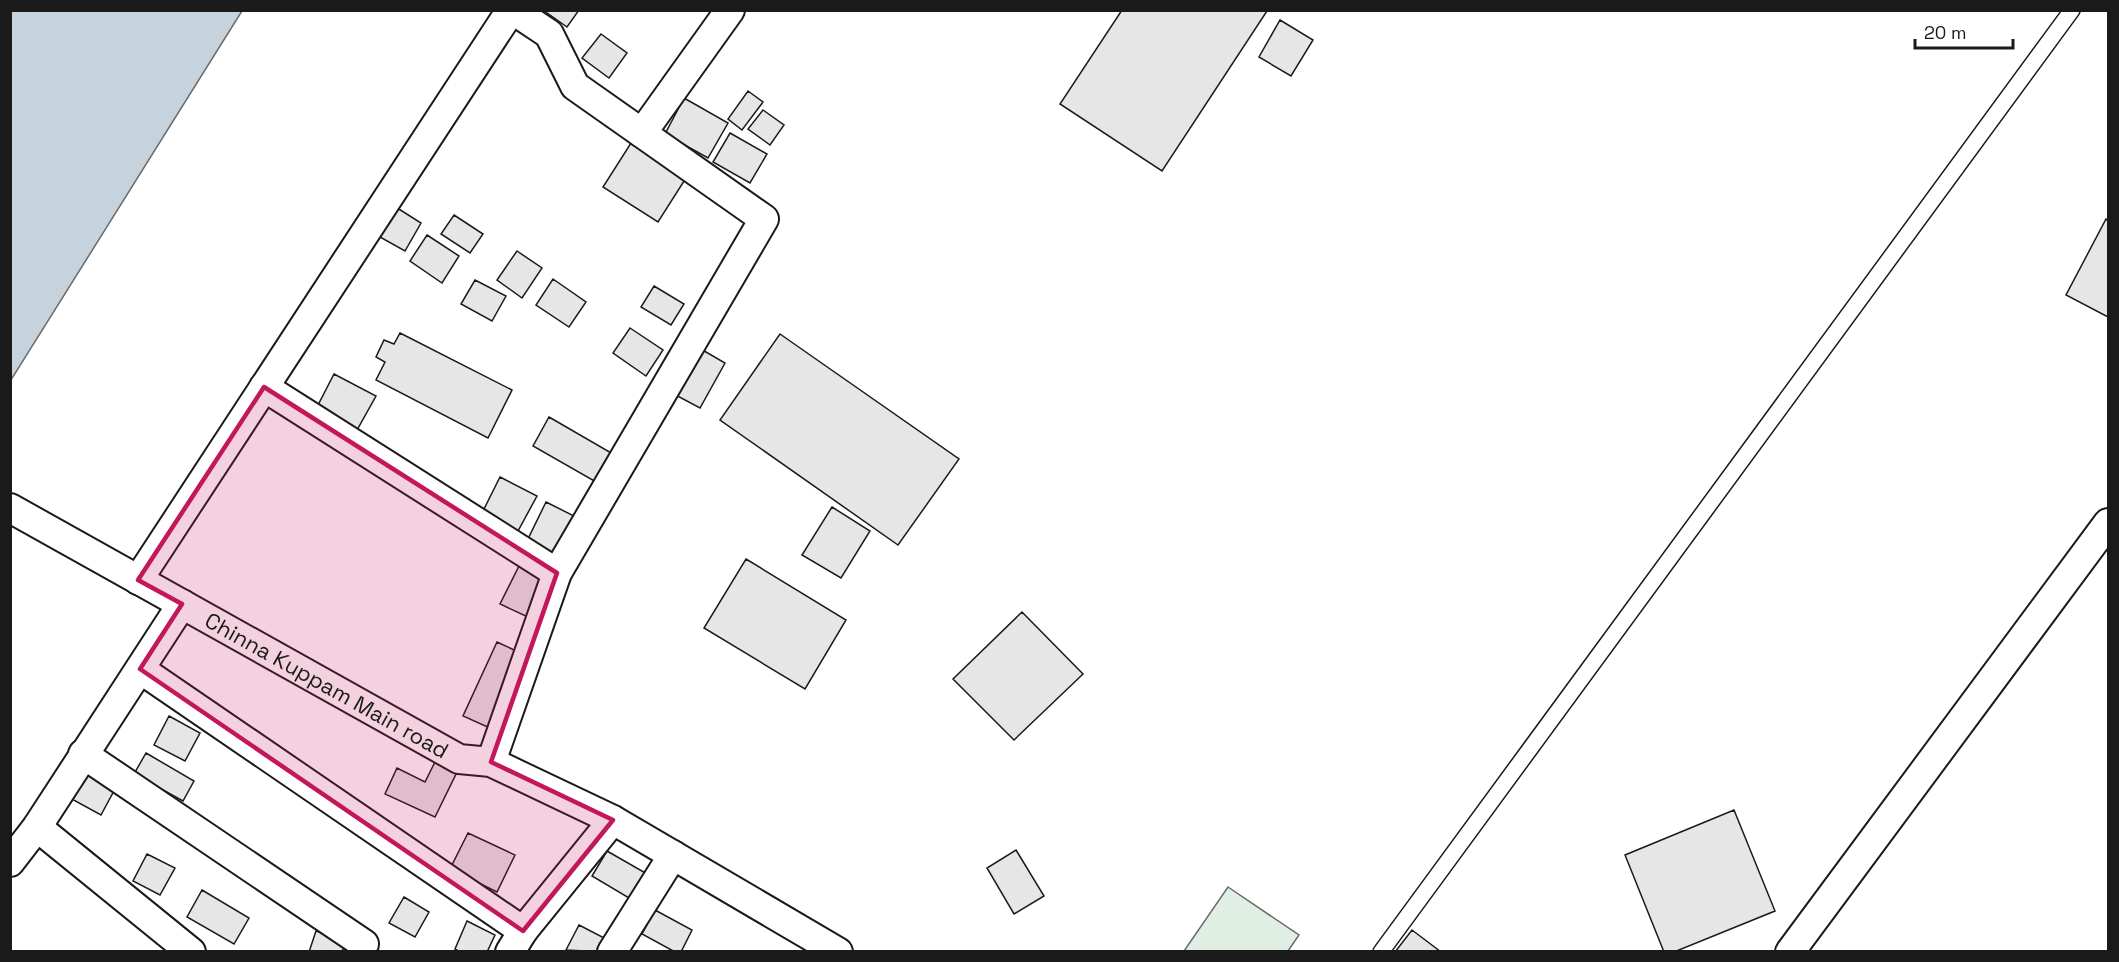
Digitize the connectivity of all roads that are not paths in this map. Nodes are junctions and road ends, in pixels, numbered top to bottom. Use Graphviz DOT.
graph roads {
  1 [pos="512,10"];
  2 [pos="730,10"];
  3 [pos="2072,10"];
  4 [pos="642,133"];
  5 [pos="264,387"];
  6 [pos="10,508"];
  7 [pos="2109,523"];
  8 [pos="557,573"];
  9 [pos="138,580"];
  10 [pos="182,604"];
  11 [pos="140,669"];
  12 [pos="83,754"];
  13 [pos="491,762"];
  14 [pos="614,820"];
  15 [pos="38,827"];
  16 [pos="673,855"];
  17 [pos="10,862"];
  18 [pos="517,941"];
  19 [pos="364,944"];
  20 [pos="190,951"];
  21 [pos="612,951"];
  22 [pos="838,951"];
  23 [pos="1381,951"];
  24 [pos="1790,951"];
  1 -- 4 [label="street"];
  1 -- 5 [label="street"];
  2 -- 4 [label="street"];
  3 -- 23 [label="lane"];
  4 -- 8 [label="street"];
  5 -- 8 [label="street"];
  5 -- 9 [label="street"];
  6 -- 9 [label="street, Chinna Kuppam Main road"];
  7 -- 24 [label="street"];
  8 -- 13 [label="street"];
  9 -- 10 [label="street, Chinna Kuppam Main road"];
  10 -- 11 [label="street"];
  10 -- 13 [label="street, Chinna Kuppam Main road"];
  11 -- 12 [label="street"];
  11 -- 18 [label="street"];
  12 -- 15 [label="street"];
  12 -- 19 [label="street"];
  13 -- 14 [label="street, Chinna Kuppam Main road"];
  14 -- 16 [label="street, Chinna Kuppam Main road"];
  14 -- 18 [label="street"];
  15 -- 17 [label="street"];
  15 -- 20 [label="street"];
  16 -- 21 [label="street"];
  16 -- 22 [label="street, Chinna Kuppam Main road"];
}
